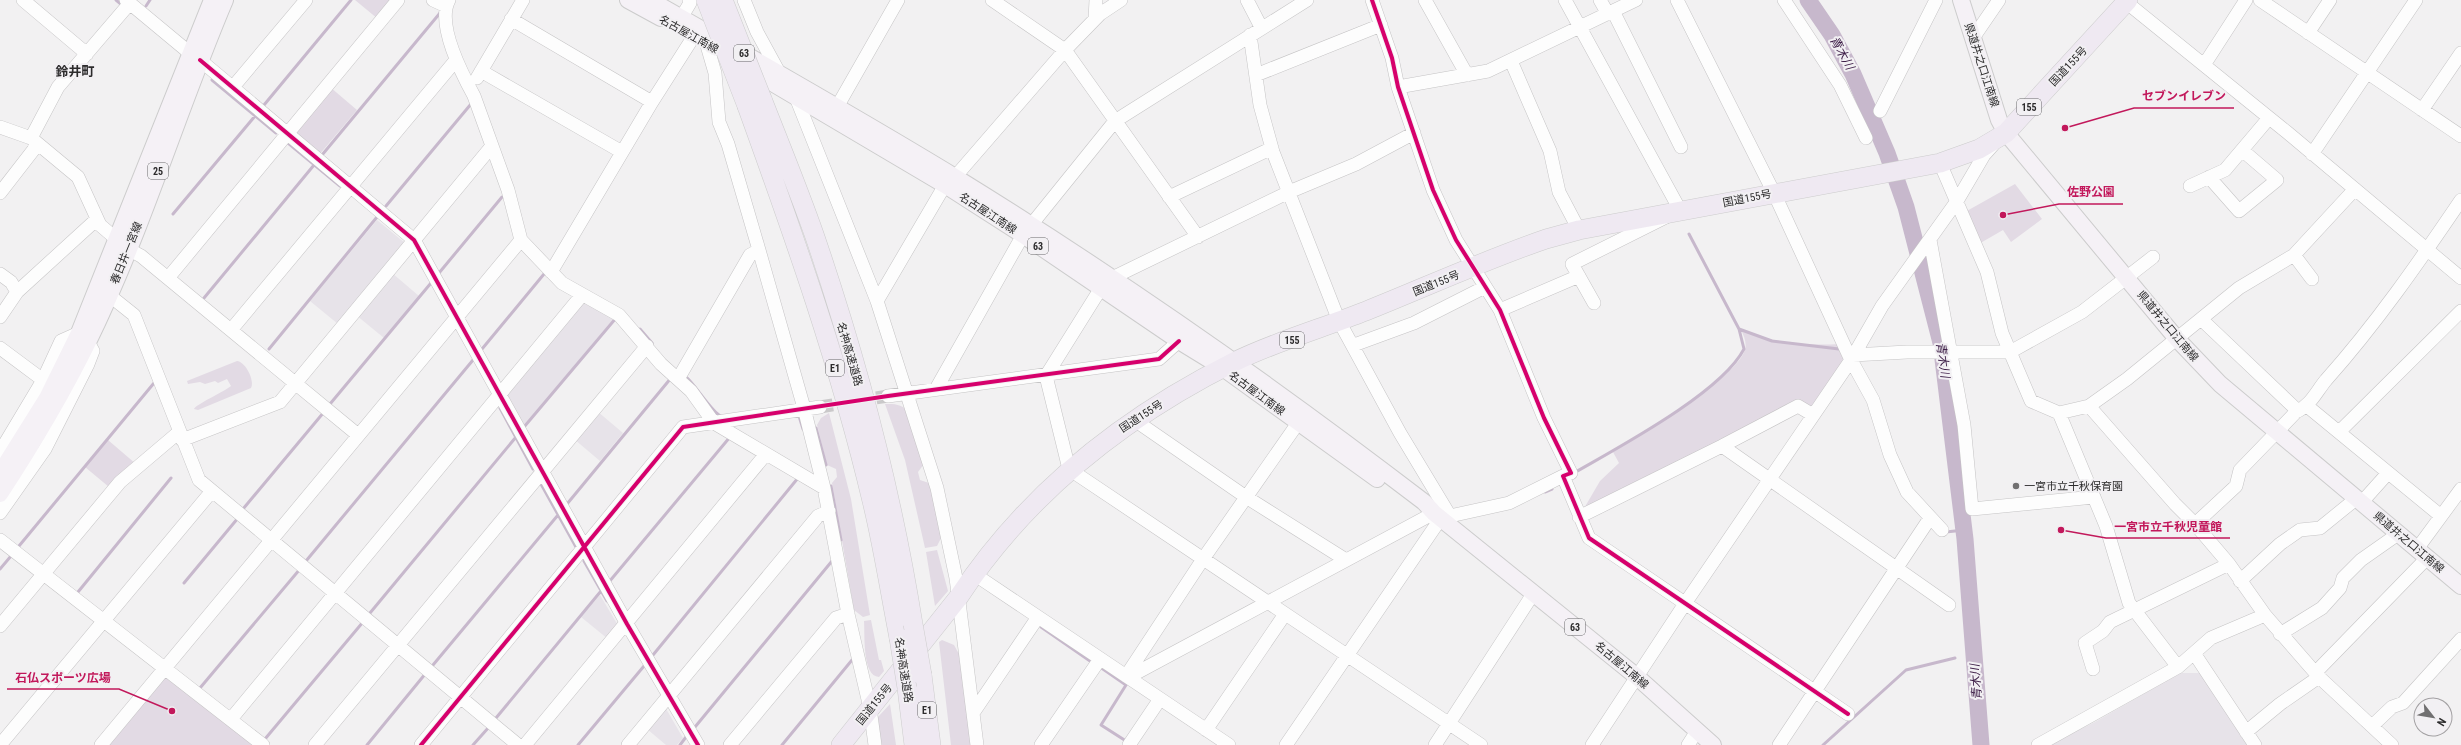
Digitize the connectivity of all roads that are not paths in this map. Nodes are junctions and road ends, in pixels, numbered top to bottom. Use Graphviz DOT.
graph roads {
  1 [pos="23,0"];
  2 [pos="212,0"];
  3 [pos="225,0"];
  4 [pos="306,0"];
  5 [pos="398,0"];
  6 [pos="433,0"];
  7 [pos="523,0"];
  8 [pos="628,0"];
  9 [pos="650,0"];
  10 [pos="689,0"];
  11 [pos="706,0"];
  12 [pos="723,0"];
  13 [pos="744,0"];
  14 [pos="898,0"];
  15 [pos="992,0"];
  16 [pos="1096,0"];
  17 [pos="1121,0"];
  18 [pos="1247,0"];
  19 [pos="1307,0"];
  20 [pos="1425,0"];
  21 [pos="1565,0"];
  22 [pos="1600,0"];
  23 [pos="1636,0"];
  24 [pos="1676,0"];
  25 [pos="1784,0"];
  26 [pos="1936,0"];
  27 [pos="1961,0"];
  28 [pos="1999,0"];
  29 [pos="2246,0"];
  30 [pos="2260,0"];
  31 [pos="2330,0"];
  32 [pos="2416,0"];
  33 [pos="1375,1"];
  34 [pos="2127,1"];
  35 [pos="128,2"];
  36 [pos="447,3"];
  37 [pos="1610,12"];
  38 [pos="681,18"];
  39 [pos="511,19"];
  40 [pos="1095,19"];
  41 [pos="1381,25"];
  42 [pos="1261,27"];
  43 [pos="1579,28"];
  44 [pos="2308,33"];
  45 [pos="1250,35"];
  46 [pos="1973,38"];
  47 [pos="700,39"];
  48 [pos="1065,50"];
  49 [pos="2461,53"];
  50 [pos="86,54"];
  51 [pos="195,57"];
  52 [pos="456,60"];
  53 [pos="1511,61"];
  54 [pos="2204,65"];
  55 [pos="481,71"];
  56 [pos="2367,73"];
  57 [pos="780,74"];
  58 [pos="1256,75"];
  59 [pos="1467,75"];
  60 [pos="233,87"];
  61 [pos="1398,87"];
  62 [pos="471,90"];
  63 [pos="798,99"];
  64 [pos="652,102"];
  65 [pos="754,102"];
  66 [pos="837,107"];
  67 [pos="2422,110"];
  68 [pos="1880,111"];
  69 [pos="2269,118"];
  70 [pos="1115,121"];
  71 [pos="0,127"];
  72 [pos="1414,133"];
  73 [pos="2006,133"];
  74 [pos="288,134"];
  75 [pos="2461,136"];
  76 [pos="1866,138"];
  77 [pos="34,141"];
  78 [pos="492,146"];
  79 [pos="1681,147"];
  80 [pos="1272,148"];
  81 [pos="2242,150"];
  82 [pos="622,152"];
  83 [pos="2312,154"];
  84 [pos="1940,163"];
  85 [pos="2209,177"];
  86 [pos="950,181"];
  87 [pos="351,186"];
  88 [pos="2190,186"];
  89 [pos="2355,189"];
  90 [pos="1289,192"];
  91 [pos="0,193"];
  92 [pos="1774,193"];
  93 [pos="1169,196"];
  94 [pos="2461,200"];
  95 [pos="1957,201"];
  96 [pos="1680,210"];
  97 [pos="97,219"];
  98 [pos="1027,230"];
  99 [pos="1579,230"];
  100 [pos="1198,237"];
  101 [pos="414,240"];
  102 [pos="521,240"];
  103 [pos="1928,242"];
  104 [pos="122,245"];
  105 [pos="759,250"];
  106 [pos="2427,250"];
  107 [pos="2294,255"];
  108 [pos="2153,257"];
  109 [pos="1474,267"];
  110 [pos="551,272"];
  111 [pos="0,274"];
  112 [pos="1579,276"];
  113 [pos="168,278"];
  114 [pos="2128,278"];
  115 [pos="2461,278"];
  116 [pos="2312,279"];
  117 [pos="1107,283"];
  118 [pos="1485,287"];
  119 [pos="18,292"];
  120 [pos="109,295"];
  121 [pos="582,295"];
  122 [pos="877,301"];
  123 [pos="1594,303"];
  124 [pos="1500,310"];
  125 [pos="2461,310"];
  126 [pos="0,317"];
  127 [pos="457,317"];
  128 [pos="2201,319"];
  129 [pos="1339,321"];
  130 [pos="231,330"];
  131 [pos="83,337"];
  132 [pos="2177,339"];
  133 [pos="1179,341"];
  134 [pos="1354,345"];
  135 [pos="647,346"];
  136 [pos="0,348"];
  137 [pos="1952,352"];
  138 [pos="2010,352"];
  139 [pos="1852,358"];
  140 [pos="1229,365"];
  141 [pos="1046,376"];
  142 [pos="678,379"];
  143 [pos="43,380"];
  144 [pos="295,383"];
  145 [pos="936,389"];
  146 [pos="907,393"];
  147 [pos="499,395"];
  148 [pos="888,396"];
  149 [pos="2089,406"];
  150 [pos="820,407"];
  151 [pos="804,408"];
  152 [pos="2302,409"];
  153 [pos="2059,413"];
  154 [pos="1813,415"];
  155 [pos="1133,419"];
  156 [pos="714,423"];
  157 [pos="1298,423"];
  158 [pos="2277,432"];
  159 [pos="2339,432"];
  160 [pos="358,435"];
  161 [pos="181,436"];
  162 [pos="1722,446"];
  163 [pos="0,451"];
  164 [pos="766,454"];
  165 [pos="1069,469"];
  166 [pos="542,472"];
  167 [pos="0,473"];
  168 [pos="2388,473"];
  169 [pos="1563,476"];
  170 [pos="1769,480"];
  171 [pos="824,488"];
  172 [pos="2461,490"];
  173 [pos="212,491"];
  174 [pos="0,494"];
  175 [pos="1246,497"];
  176 [pos="2094,497"];
  177 [pos="2360,500"];
  178 [pos="829,512"];
  179 [pos="0,513"];
  180 [pos="1442,516"];
  181 [pos="2441,516"];
  182 [pos="1579,517"];
  183 [pos="1930,518"];
  184 [pos="2195,524"];
  185 [pos="1942,530"];
  186 [pos="2398,534"];
  187 [pos="0,540"];
  188 [pos="271,540"];
  189 [pos="584,548"];
  190 [pos="2422,554"];
  191 [pos="1203,559"];
  192 [pos="1346,560"];
  193 [pos="2229,564"];
  194 [pos="1897,570"];
  195 [pos="43,574"];
  196 [pos="974,574"];
  197 [pos="2240,581"];
  198 [pos="2461,586"];
  199 [pos="335,593"];
  200 [pos="1533,594"];
  201 [pos="958,598"];
  202 [pos="1268,602"];
  203 [pos="1686,602"];
  204 [pos="1949,605"];
  205 [pos="2135,611"];
  206 [pos="848,614"];
  207 [pos="1285,614"];
  208 [pos="2265,615"];
  209 [pos="1038,617"];
  210 [pos="103,620"];
  211 [pos="626,624"];
  212 [pos="0,626"];
  213 [pos="2280,634"];
  214 [pos="2461,639"];
  215 [pos="398,645"];
  216 [pos="2194,653"];
  217 [pos="1346,655"];
  218 [pos="1100,659"];
  219 [pos="2178,667"];
  220 [pos="164,668"];
  221 [pos="2093,669"];
  222 [pos="2317,675"];
  223 [pos="1126,676"];
  224 [pos="1636,676"];
  225 [pos="1814,692"];
  226 [pos="669,696"];
  227 [pos="460,697"];
  228 [pos="1160,699"];
  229 [pos="870,708"];
  230 [pos="973,713"];
  231 [pos="1848,714"];
  232 [pos="230,720"];
  233 [pos="1449,724"];
  234 [pos="2372,726"];
  235 [pos="1697,731"];
  236 [pos="2246,732"];
  237 [pos="1212,737"];
  238 [pos="0,745"];
  239 [pos="100,745"];
  240 [pos="263,745"];
  241 [pos="315,745"];
  242 [pos="421,745"];
  243 [pos="518,745"];
  244 [pos="525,745"];
  245 [pos="628,745"];
  246 [pos="698,745"];
  247 [pos="730,745"];
  248 [pos="840,745"];
  249 [pos="875,745"];
  250 [pos="914,745"];
  251 [pos="932,745"];
  252 [pos="977,745"];
  253 [pos="1041,745"];
  254 [pos="1130,745"];
  255 [pos="1229,745"];
  256 [pos="1286,745"];
  257 [pos="1435,745"];
  258 [pos="1481,745"];
  259 [pos="1592,745"];
  260 [pos="1688,745"];
  261 [pos="1713,745"];
  262 [pos="1778,745"];
  263 [pos="2038,745"];
  264 [pos="2255,745"];
  265 [pos="2392,745"];
  1 -- 50 [label="street"];
  2 -- 51 [label="main road, 春日井一宮線 / 25"];
  3 -- 51 [label="main road, 春日井一宮線 / 25"];
  4 -- 60 [label="street"];
  5 -- 74 [label="street"];
  6 -- 36 [label="street"];
  7 -- 39 [label="street"];
  8 -- 47 [label="main road, 名古屋江南線 / 63"];
  9 -- 38 [label="main road, 名古屋江南線 / 63"];
  10 -- 38 [label="street"];
  11 -- 65 [label="highway, 名神高速道路 / E1, bridge"];
  12 -- 65 [label="highway, 名神高速道路 / E1, bridge"];
  13 -- 57 [label="street"];
  14 -- 66 [label="street"];
  15 -- 48 [label="street"];
  16 -- 40 [label="street"];
  17 -- 40 [label="street"];
  18 -- 42 [label="street"];
  19 -- 42 [label="street"];
  20 -- 59 [label="street"];
  21 -- 43 [label="street"];
  22 -- 37 [label="street"];
  23 -- 37 [label="street"];
  24 -- 92 [label="street"];
  25 -- 76 [label="street"];
  26 -- 68 [label="street"];
  27 -- 46 [label="main road, 県道井之口江南線"];
  28 -- 46 [label="street"];
  29 -- 54 [label="street"];
  30 -- 44 [label="street"];
  31 -- 44 [label="street"];
  32 -- 56 [label="street"];
  33 -- 41 [label="street"];
  34 -- 54 [label="street"];
  34 -- 73 [label="highway, 国道155号 / 155"];
  35 -- 50 [label="street"];
  35 -- 51 [label="street"];
  36 -- 52 [label="street"];
  37 -- 43 [label="street"];
  37 -- 79 [label="street"];
  38 -- 57 [label="main road, 名古屋江南線 / 63"];
  39 -- 55 [label="street"];
  39 -- 64 [label="street"];
  40 -- 48 [label="street"];
  41 -- 58 [label="street"];
  41 -- 61 [label="street"];
  42 -- 45 [label="street"];
  43 -- 53 [label="street"];
  43 -- 96 [label="street"];
  44 -- 56 [label="street"];
  45 -- 58 [label="street"];
  45 -- 70 [label="street"];
  46 -- 73 [label="main road, 県道井之口江南線"];
  47 -- 63 [label="main road, 名古屋江南線 / 63"];
  47 -- 64 [label="street"];
  47 -- 105 [label="street"];
  48 -- 70 [label="street"];
  48 -- 86 [label="street"];
  49 -- 67 [label="street"];
  50 -- 77 [label="street"];
  51 -- 60 [label="street"];
  51 -- 104 [label="main road, 春日井一宮線 / 25"];
  52 -- 62 [label="street"];
  52 -- 87 [label="street"];
  53 -- 59 [label="street"];
  53 -- 99 [label="street"];
  54 -- 69 [label="street"];
  55 -- 62 [label="street"];
  55 -- 82 [label="street"];
  56 -- 67 [label="street"];
  56 -- 83 [label="street"];
  57 -- 63 [label="street"];
  57 -- 66 [label="main road, 名古屋江南線 / 63"];
  58 -- 80 [label="street"];
  59 -- 61 [label="street"];
  60 -- 74 [label="street"];
  61 -- 72 [label="street"];
  62 -- 78 [label="street"];
  63 -- 86 [label="main road, 名古屋江南線 / 63"];
  63 -- 122 [label="street"];
  64 -- 82 [label="street"];
  65 -- 250 [label="highway, 名神高速道路 / E1, bridge"];
  65 -- 251 [label="highway, 名神高速道路 / E1, bridge"];
  66 -- 86 [label="main road, 名古屋江南線 / 63"];
  67 -- 75 [label="street"];
  69 -- 81 [label="street"];
  69 -- 83 [label="street"];
  70 -- 93 [label="street"];
  70 -- 98 [label="street"];
  71 -- 77 [label="street"];
  72 -- 90 [label="street"];
  72 -- 109 [label="street"];
  73 -- 84 [label="highway, 国道155号 / 155"];
  73 -- 95 [label="street"];
  73 -- 114 [label="main road, 県道井之口江南線"];
  74 -- 87 [label="street"];
  74 -- 113 [label="street"];
  77 -- 91 [label="street"];
  77 -- 97 [label="street"];
  78 -- 101 [label="street"];
  78 -- 102 [label="street"];
  80 -- 90 [label="street"];
  80 -- 93 [label="street"];
  81 -- 85 [label="street"];
  81 -- 85 [label="street"];
  82 -- 110 [label="street"];
  83 -- 89 [label="street"];
  84 -- 92 [label="highway, 国道155号 / 155"];
  84 -- 95 [label="street"];
  85 -- 88 [label="street"];
  86 -- 98 [label="main road, 名古屋江南線 / 63"];
  86 -- 122 [label="street"];
  87 -- 101 [label="street"];
  87 -- 130 [label="street"];
  89 -- 106 [label="street"];
  89 -- 107 [label="street"];
  90 -- 100 [label="street"];
  90 -- 129 [label="street"];
  92 -- 96 [label="highway, 国道155号 / 155"];
  92 -- 139 [label="street"];
  93 -- 100 [label="street"];
  94 -- 106 [label="street"];
  95 -- 103 [label="street"];
  95 -- 138 [label="street"];
  96 -- 99 [label="highway, 国道155号 / 155"];
  96 -- 112 [label="street"];
  97 -- 104 [label="street"];
  97 -- 119 [label="street"];
  98 -- 117 [label="main road, 名古屋江南線 / 63"];
  98 -- 145 [label="street"];
  99 -- 109 [label="highway, 国道155号 / 155"];
  100 -- 117 [label="street"];
  101 -- 127 [label="street"];
  101 -- 144 [label="street"];
  102 -- 110 [label="street"];
  102 -- 127 [label="street"];
  103 -- 137 [label="street"];
  103 -- 139 [label="street"];
  104 -- 113 [label="street"];
  104 -- 120 [label="main road, 春日井一宮線 / 25"];
  104 -- 131 [label="main road, 春日井一宮線 / 25"];
  105 -- 142 [label="street"];
  105 -- 151 [label="street"];
  106 -- 115 [label="street"];
  106 -- 152 [label="street"];
  107 -- 116 [label="street"];
  107 -- 128 [label="street"];
  108 -- 114 [label="street"];
  109 -- 118 [label="street"];
  109 -- 129 [label="highway, 国道155号 / 155"];
  110 -- 121 [label="street"];
  111 -- 119 [label="street"];
  112 -- 123 [label="street"];
  112 -- 124 [label="street"];
  113 -- 130 [label="street"];
  114 -- 132 [label="main road, 県道井之口江南線"];
  114 -- 138 [label="street"];
  117 -- 133 [label="main road, 名古屋江南線 / 63"];
  117 -- 140 [label="main road, 名古屋江南線 / 63"];
  117 -- 141 [label="street"];
  118 -- 124 [label="street"];
  118 -- 134 [label="street"];
  119 -- 126 [label="street"];
  120 -- 131 [label="main road, 春日井一宮線 / 25"];
  120 -- 161 [label="street"];
  121 -- 135 [label="street"];
  121 -- 147 [label="street"];
  122 -- 146 [label="street"];
  124 -- 169 [label="street"];
  125 -- 159 [label="street"];
  127 -- 147 [label="street"];
  127 -- 160 [label="street"];
  128 -- 132 [label="street"];
  128 -- 152 [label="street"];
  129 -- 134 [label="street"];
  129 -- 140 [label="highway, 国道155号 / 155"];
  130 -- 144 [label="street"];
  131 -- 143 [label="street"];
  131 -- 167 [label="main road, 春日井一宮線 / 25"];
  131 -- 174 [label="main road, 春日井一宮線 / 25"];
  131 -- 179 [label="street"];
  132 -- 149 [label="street"];
  132 -- 158 [label="main road, 県道井之口江南線"];
  133 -- 140 [label="main road, 名古屋江南線 / 63"];
  133 -- 141 [label="street"];
  134 -- 180 [label="street"];
  135 -- 142 [label="street"];
  135 -- 166 [label="street"];
  136 -- 143 [label="street"];
  137 -- 138 [label="street"];
  137 -- 139 [label="street"];
  137 -- 176 [label="street"];
  138 -- 153 [label="street"];
  139 -- 154 [label="street"];
  139 -- 183 [label="street"];
  140 -- 155 [label="highway, 国道155号 / 155"];
  140 -- 157 [label="main road, 名古屋江南線 / 63"];
  140 -- 180 [label="main road, 名古屋江南線 / 63"];
  141 -- 145 [label="street"];
  141 -- 165 [label="street"];
  142 -- 156 [label="street"];
  143 -- 163 [label="street"];
  144 -- 160 [label="street"];
  144 -- 161 [label="street"];
  145 -- 146 [label="street"];
  146 -- 148 [label="street"];
  146 -- 201 [label="street"];
  147 -- 166 [label="street"];
  147 -- 199 [label="street"];
  149 -- 153 [label="street"];
  149 -- 184 [label="street"];
  150 -- 151 [label="street"];
  151 -- 156 [label="street"];
  151 -- 171 [label="street"];
  152 -- 158 [label="street"];
  152 -- 159 [label="street"];
  153 -- 176 [label="street"];
  154 -- 162 [label="street"];
  154 -- 170 [label="street"];
  155 -- 165 [label="highway, 国道155号 / 155"];
  155 -- 175 [label="street"];
  156 -- 164 [label="street"];
  156 -- 189 [label="street"];
  157 -- 175 [label="street"];
  157 -- 180 [label="main road, 名古屋江南線 / 63"];
  158 -- 177 [label="main road, 県道井之口江南線"];
  158 -- 184 [label="street"];
  159 -- 168 [label="street"];
  160 -- 188 [label="street"];
  161 -- 173 [label="street"];
  161 -- 195 [label="street"];
  162 -- 170 [label="street"];
  162 -- 182 [label="street"];
  164 -- 171 [label="street"];
  164 -- 211 [label="street"];
  165 -- 191 [label="street"];
  165 -- 196 [label="highway, 国道155号 / 155"];
  166 -- 189 [label="street"];
  166 -- 215 [label="street"];
  168 -- 177 [label="street"];
  168 -- 181 [label="street"];
  169 -- 180 [label="street"];
  169 -- 182 [label="street"];
  170 -- 194 [label="street"];
  170 -- 203 [label="street"];
  171 -- 178 [label="street"];
  172 -- 181 [label="street"];
  173 -- 188 [label="street"];
  173 -- 210 [label="street"];
  175 -- 191 [label="street"];
  175 -- 192 [label="street"];
  176 -- 205 [label="street"];
  177 -- 186 [label="main road, 県道井之口江南線"];
  177 -- 197 [label="street"];
  178 -- 206 [label="street"];
  178 -- 226 [label="street"];
  180 -- 192 [label="street"];
  180 -- 200 [label="main road, 名古屋江南線 / 63"];
  180 -- 217 [label="street"];
  181 -- 190 [label="street"];
  182 -- 203 [label="street"];
  183 -- 185 [label="street"];
  183 -- 194 [label="street"];
  184 -- 193 [label="street"];
  186 -- 190 [label="main road, 県道井之口江南線"];
  186 -- 213 [label="street"];
  187 -- 195 [label="street"];
  188 -- 199 [label="street"];
  188 -- 220 [label="street"];
  189 -- 211 [label="street"];
  189 -- 227 [label="street"];
  190 -- 198 [label="main road, 県道井之口江南線"];
  190 -- 222 [label="street"];
  191 -- 202 [label="street"];
  191 -- 223 [label="street"];
  192 -- 202 [label="street"];
  193 -- 197 [label="street"];
  193 -- 205 [label="street"];
  194 -- 204 [label="street"];
  194 -- 225 [label="street"];
  195 -- 210 [label="street"];
  195 -- 212 [label="street"];
  196 -- 201 [label="highway, 国道155号 / 155"];
  196 -- 209 [label="street"];
  197 -- 208 [label="street"];
  199 -- 215 [label="street"];
  199 -- 232 [label="street"];
  200 -- 224 [label="main road, 名古屋江南線 / 63"];
  200 -- 233 [label="street"];
  201 -- 229 [label="highway, 国道155号 / 155"];
  201 -- 230 [label="street"];
  202 -- 207 [label="street"];
  202 -- 223 [label="street"];
  203 -- 224 [label="street"];
  203 -- 225 [label="street"];
  205 -- 219 [label="street"];
  205 -- 221 [label="street"];
  206 -- 229 [label="street"];
  206 -- 247 [label="street"];
  207 -- 217 [label="street"];
  207 -- 237 [label="street"];
  208 -- 213 [label="street"];
  208 -- 216 [label="street"];
  209 -- 218 [label="street"];
  209 -- 230 [label="street"];
  210 -- 220 [label="street"];
  210 -- 238 [label="street"];
  211 -- 226 [label="street"];
  211 -- 244 [label="street"];
  213 -- 222 [label="street"];
  214 -- 234 [label="street"];
  215 -- 227 [label="street"];
  215 -- 241 [label="street"];
  216 -- 219 [label="street"];
  216 -- 236 [label="street"];
  217 -- 233 [label="street"];
  217 -- 256 [label="street"];
  218 -- 223 [label="street"];
  218 -- 253 [label="street"];
  219 -- 263 [label="street"];
  220 -- 232 [label="street"];
  220 -- 239 [label="street"];
  222 -- 234 [label="street"];
  222 -- 236 [label="street"];
  223 -- 228 [label="street"];
  224 -- 235 [label="main road, 名古屋江南線 / 63"];
  224 -- 259 [label="street"];
  225 -- 231 [label="street"];
  225 -- 262 [label="street"];
  226 -- 245 [label="street"];
  226 -- 246 [label="street"];
  227 -- 242 [label="street"];
  227 -- 243 [label="street"];
  228 -- 237 [label="street"];
  228 -- 254 [label="street"];
  229 -- 248 [label="highway, 国道155号 / 155"];
  229 -- 249 [label="street"];
  230 -- 252 [label="street"];
  232 -- 240 [label="street"];
  233 -- 257 [label="street"];
  233 -- 258 [label="street"];
  234 -- 265 [label="street"];
  235 -- 260 [label="street"];
  235 -- 261 [label="main road, 名古屋江南線 / 63"];
  236 -- 264 [label="street"];
  237 -- 255 [label="street"];
}
